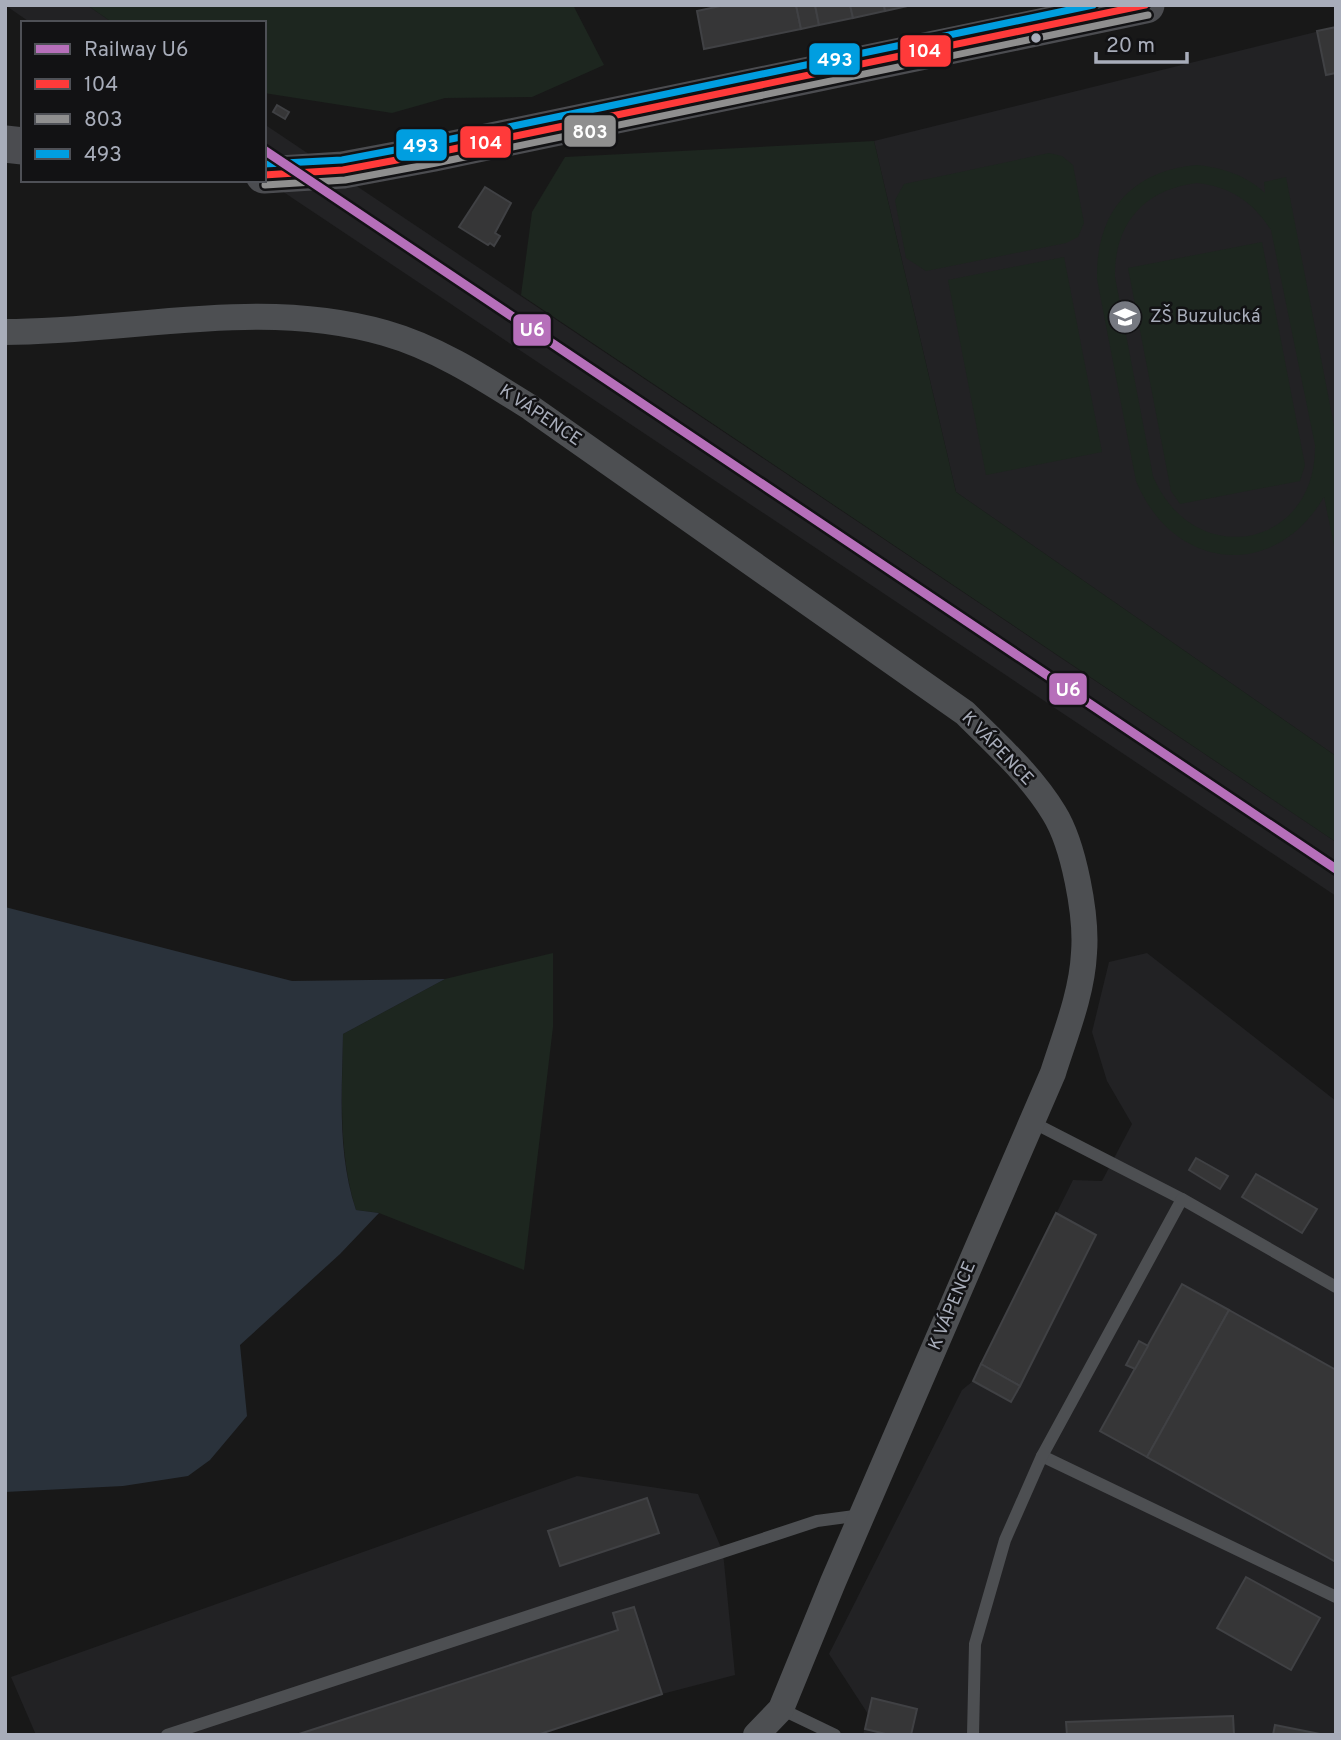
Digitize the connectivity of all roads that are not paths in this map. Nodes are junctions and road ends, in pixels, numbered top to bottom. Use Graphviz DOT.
graph roads {
  1 [pos="1127,7"];
  2 [pos="266,175"];
  3 [pos="5,331"];
  4 [pos="1032,1122"];
  5 [pos="1182,1199"];
  6 [pos="1336,1287"];
  7 [pos="1042,1456"];
  8 [pos="862,1515"];
  9 [pos="1336,1597"];
  10 [pos="781,1709"];
  11 [pos="167,1735"];
  12 [pos="756,1735"];
  13 [pos="835,1735"];
  14 [pos="973,1735"];
  1 -- 2 [label="main road"];
  3 -- 4 [label="street, K VÁPENCE"];
  4 -- 5 [label="lane"];
  4 -- 8 [label="street, K VÁPENCE"];
  5 -- 6 [label="lane"];
  5 -- 7 [label="lane"];
  7 -- 9 [label="lane"];
  7 -- 14 [label="lane"];
  8 -- 10 [label="street, K VÁPENCE"];
  8 -- 11 [label="lane"];
  10 -- 12 [label="street, K VÁPENCE"];
  10 -- 13 [label="lane"];
}
